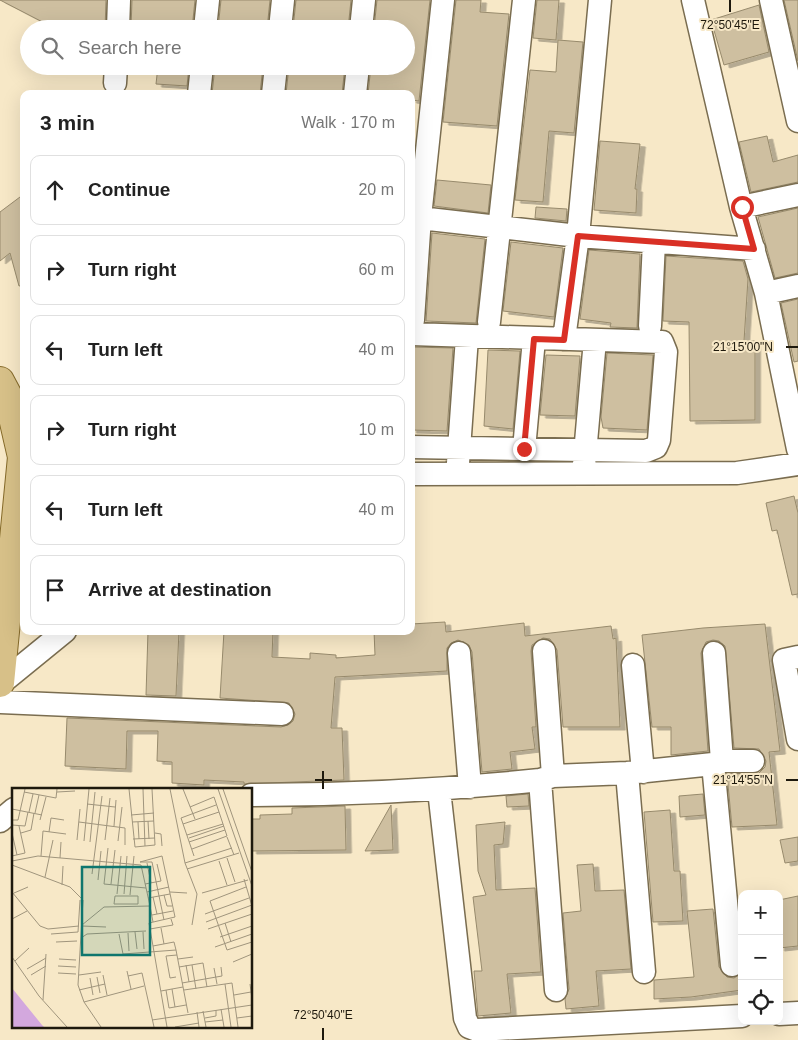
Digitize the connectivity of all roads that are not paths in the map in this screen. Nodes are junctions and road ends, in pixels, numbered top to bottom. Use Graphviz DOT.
graph roads {
  1 [pos="119,0"];
  2 [pos="208,0"];
  3 [pos="283,0"];
  4 [pos="364,0"];
  5 [pos="443,0"];
  6 [pos="524,0"];
  7 [pos="600,0"];
  8 [pos="693,0"];
  9 [pos="771,0"];
  10 [pos="118,20"];
  11 [pos="206,20"];
  12 [pos="281,20"];
  13 [pos="362,20"];
  14 [pos="201,75"];
  15 [pos="275,75"];
  16 [pos="357,75"];
  17 [pos="199,90"];
  18 [pos="273,90"];
  19 [pos="355,90"];
  20 [pos="798,121"];
  21 [pos="798,195"];
  22 [pos="742,207"];
  23 [pos="416,217"];
  24 [pos="499,228"];
  25 [pos="578,236"];
  26 [pos="654,242"];
  27 [pos="415,244"];
  28 [pos="754,249"];
  29 [pos="798,286"];
  30 [pos="766,293"];
  31 [pos="489,322"];
  32 [pos="650,326"];
  33 [pos="415,328"];
  34 [pos="468,337"];
  35 [pos="534,339"];
  36 [pos="564,340"];
  37 [pos="595,340"];
  38 [pos="789,367"];
  39 [pos="0,381"];
  40 [pos="415,447"];
  41 [pos="20,448"];
  42 [pos="460,448"];
  43 [pos="524,449"];
  44 [pos="798,449"];
  45 [pos="585,450"];
  46 [pos="798,464"];
  47 [pos="415,474"];
  48 [pos="458,474"];
  49 [pos="583,474"];
  50 [pos="20,479"];
  51 [pos="60,635"];
  52 [pos="544,651"];
  53 [pos="459,653"];
  54 [pos="714,653"];
  55 [pos="798,657"];
  56 [pos="633,664"];
  57 [pos="0,684"];
  58 [pos="0,702"];
  59 [pos="282,714"];
  60 [pos="798,737"];
  61 [pos="753,761"];
  62 [pos="718,763"];
  63 [pos="635,772"];
  64 [pos="547,778"];
  65 [pos="470,787"];
  66 [pos="438,790"];
  67 [pos="252,795"];
  68 [pos="12,811"];
  69 [pos="0,821"];
  70 [pos="732,965"];
  71 [pos="644,972"];
  72 [pos="556,990"];
  73 [pos="798,1013"];
  74 [pos="783,1014"];
  75 [pos="738,1016"];
  1 -- 10 [label="street"];
  2 -- 11 [label="street"];
  3 -- 12 [label="street"];
  4 -- 13 [label="street"];
  5 -- 23 [label="street"];
  6 -- 24 [label="street"];
  7 -- 25 [label="street"];
  8 -- 22 [label="street"];
  9 -- 20 [label="street"];
  14 -- 17 [label="street"];
  15 -- 18 [label="street"];
  16 -- 19 [label="street"];
  21 -- 22 [label="street"];
  22 -- 28 [label="street"];
  23 -- 24 [label="street"];
  23 -- 27 [label="street"];
  24 -- 25 [label="street"];
  24 -- 31 [label="street"];
  25 -- 26 [label="street"];
  25 -- 36 [label="street"];
  26 -- 28 [label="street"];
  26 -- 32 [label="street"];
  28 -- 30 [label="street"];
  29 -- 30 [label="street"];
  30 -- 38 [label="street"];
  33 -- 34 [label="street"];
  34 -- 35 [label="street"];
  34 -- 42 [label="street"];
  35 -- 36 [label="street"];
  35 -- 43 [label="street"];
  36 -- 37 [label="street"];
  37 -- 45 [label="street"];
  37 -- 45 [label="street"];
  38 -- 44 [label="street"];
  39 -- 41 [label="main road"];
  40 -- 42 [label="street"];
  42 -- 43 [label="street"];
  42 -- 48 [label="street"];
  43 -- 45 [label="street"];
  45 -- 49 [label="street"];
  46 -- 49 [label="street"];
  47 -- 48 [label="street"];
  48 -- 49 [label="street"];
  50 -- 57 [label="main road"];
  51 -- 57 [label="street"];
  52 -- 64 [label="street"];
  53 -- 65 [label="street"];
  54 -- 62 [label="street"];
  55 -- 60 [label="street"];
  56 -- 63 [label="street"];
  58 -- 59 [label="street"];
  61 -- 62 [label="street"];
  62 -- 63 [label="street"];
  62 -- 70 [label="street"];
  63 -- 64 [label="street"];
  63 -- 71 [label="street"];
  64 -- 65 [label="street"];
  64 -- 72 [label="street"];
  65 -- 66 [label="street"];
  66 -- 67 [label="street"];
  66 -- 75 [label="street"];
  68 -- 69 [label="street"];
  73 -- 74 [label="street"];
}
